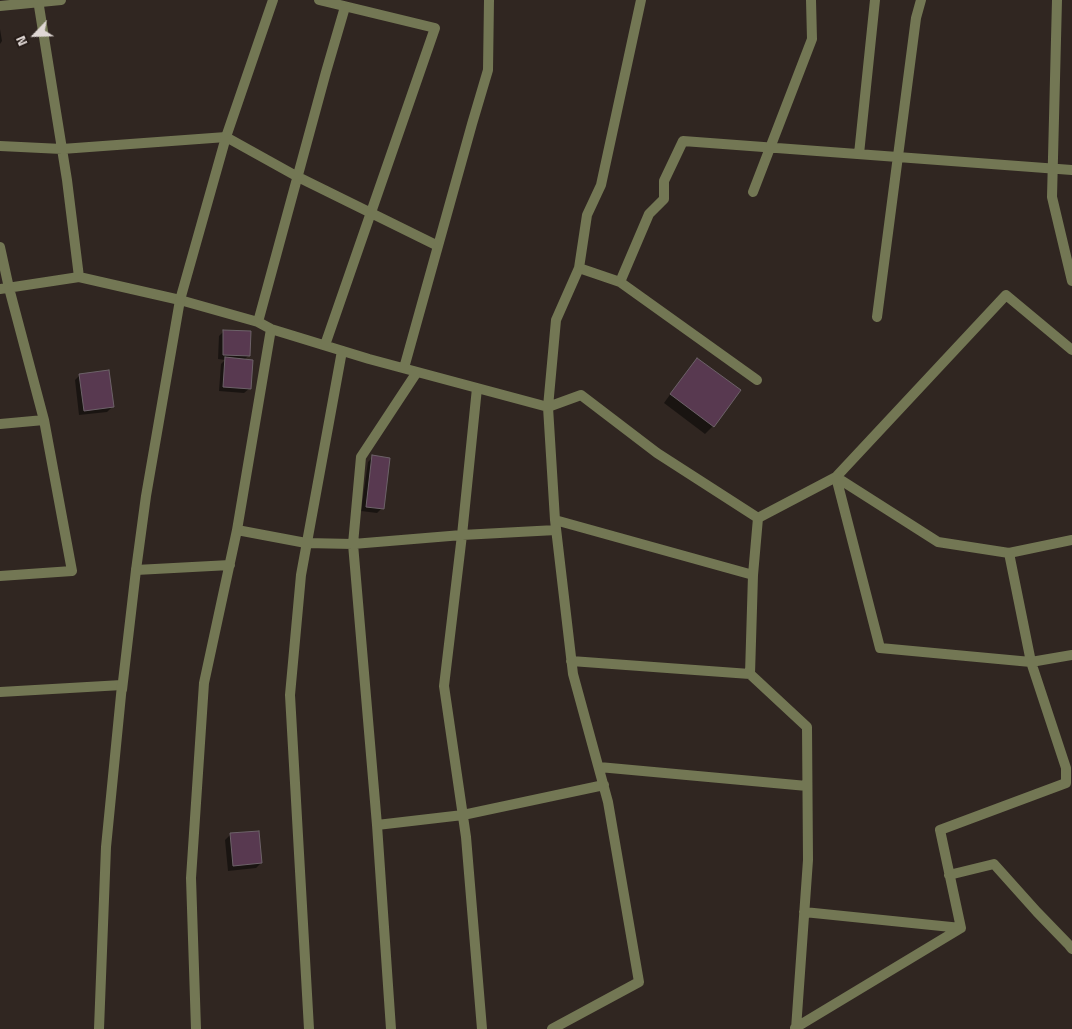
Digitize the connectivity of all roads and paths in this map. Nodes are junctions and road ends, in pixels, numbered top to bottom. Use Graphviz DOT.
graph roads {
  1 [pos="61,0"];
  2 [pos="273,0"];
  3 [pos="319,0"];
  4 [pos="489,0"];
  5 [pos="641,0"];
  6 [pos="810,0"];
  7 [pos="875,0"];
  8 [pos="921,0"];
  9 [pos="1057,0"];
  10 [pos="38,1"];
  11 [pos="0,6"];
  12 [pos="345,7"];
  13 [pos="226,137"];
  14 [pos="0,146"];
  15 [pos="770,148"];
  16 [pos="62,149"];
  17 [pos="859,154"];
  18 [pos="898,157"];
  19 [pos="1053,169"];
  20 [pos="1072,170"];
  21 [pos="298,177"];
  22 [pos="754,192"];
  23 [pos="371,213"];
  24 [pos="438,246"];
  25 [pos="0,247"];
  26 [pos="579,268"];
  27 [pos="78,277"];
  28 [pos="1072,281"];
  29 [pos="620,282"];
  30 [pos="4,288"];
  31 [pos="180,300"];
  32 [pos="877,317"];
  33 [pos="258,322"];
  34 [pos="271,329"];
  35 [pos="325,345"];
  36 [pos="1072,350"];
  37 [pos="342,351"];
  38 [pos="404,368"];
  39 [pos="417,372"];
  40 [pos="756,380"];
  41 [pos="477,388"];
  42 [pos="548,407"];
  43 [pos="44,420"];
  44 [pos="0,424"];
  45 [pos="836,477"];
  46 [pos="758,518"];
  47 [pos="556,525"];
  48 [pos="237,530"];
  49 [pos="462,535"];
  50 [pos="1072,540"];
  51 [pos="306,543"];
  52 [pos="353,544"];
  53 [pos="1009,553"];
  54 [pos="230,565"];
  55 [pos="136,570"];
  56 [pos="753,575"];
  57 [pos="0,576"];
  58 [pos="1072,655"];
  59 [pos="572,660"];
  60 [pos="1031,662"];
  61 [pos="750,674"];
  62 [pos="122,687"];
  63 [pos="0,692"];
  64 [pos="599,767"];
  65 [pos="1066,783"];
  66 [pos="604,785"];
  67 [pos="807,786"];
  68 [pos="1072,793"];
  69 [pos="463,814"];
  70 [pos="377,825"];
  71 [pos="949,875"];
  72 [pos="804,912"];
  73 [pos="961,928"];
  74 [pos="1072,949"];
  75 [pos="795,1028"];
  76 [pos="99,1029"];
  77 [pos="196,1029"];
  78 [pos="309,1029"];
  79 [pos="391,1029"];
  80 [pos="482,1029"];
  81 [pos="552,1029"];
  1 -- 10 [label="street"];
  2 -- 13 [label="street"];
  3 -- 12 [label="street"];
  4 -- 24 [label="street"];
  5 -- 26 [label="street"];
  6 -- 15 [label="street"];
  7 -- 17 [label="street"];
  8 -- 18 [label="street"];
  9 -- 19 [label="street"];
  10 -- 11 [label="street"];
  10 -- 16 [label="street"];
  12 -- 21 [label="street"];
  12 -- 23 [label="street"];
  13 -- 16 [label="street"];
  13 -- 21 [label="street"];
  13 -- 31 [label="street"];
  14 -- 16 [label="street"];
  15 -- 17 [label="street"];
  15 -- 22 [label="street"];
  15 -- 29 [label="street"];
  16 -- 27 [label="street"];
  17 -- 18 [label="street"];
  18 -- 19 [label="street"];
  18 -- 32 [label="street"];
  19 -- 20 [label="street"];
  19 -- 28 [label="street"];
  21 -- 23 [label="street"];
  21 -- 33 [label="street"];
  23 -- 24 [label="street"];
  23 -- 35 [label="street"];
  24 -- 38 [label="street"];
  25 -- 30 [label="street"];
  26 -- 29 [label="street"];
  26 -- 42 [label="street"];
  27 -- 30 [label="street"];
  27 -- 31 [label="street"];
  29 -- 40 [label="street"];
  30 -- 43 [label="street"];
  31 -- 33 [label="street"];
  31 -- 55 [label="street"];
  33 -- 34 [label="street"];
  34 -- 35 [label="street"];
  34 -- 48 [label="street"];
  35 -- 37 [label="street"];
  36 -- 45 [label="street"];
  37 -- 38 [label="street"];
  37 -- 51 [label="street"];
  38 -- 39 [label="street"];
  39 -- 41 [label="street"];
  39 -- 52 [label="street"];
  41 -- 42 [label="street"];
  41 -- 49 [label="street"];
  42 -- 46 [label="street"];
  42 -- 47 [label="street"];
  43 -- 44 [label="street"];
  43 -- 57 [label="street"];
  45 -- 46 [label="street"];
  45 -- 53 [label="street"];
  45 -- 60 [label="street"];
  46 -- 56 [label="street"];
  47 -- 49 [label="street"];
  47 -- 56 [label="street"];
  47 -- 59 [label="street"];
  48 -- 51 [label="street"];
  48 -- 54 [label="street"];
  49 -- 52 [label="street"];
  49 -- 69 [label="street"];
  50 -- 53 [label="street"];
  51 -- 52 [label="street"];
  51 -- 78 [label="street"];
  52 -- 70 [label="street"];
  53 -- 60 [label="street"];
  54 -- 55 [label="street"];
  54 -- 77 [label="street"];
  55 -- 62 [label="street"];
  56 -- 61 [label="street"];
  58 -- 60 [label="street"];
  59 -- 61 [label="street"];
  59 -- 64 [label="street"];
  60 -- 65 [label="street"];
  61 -- 67 [label="street"];
  62 -- 63 [label="street"];
  62 -- 76 [label="street"];
  64 -- 66 [label="street"];
  64 -- 67 [label="street"];
  65 -- 68 [label="street"];
  65 -- 71 [label="street"];
  66 -- 69 [label="street"];
  66 -- 81 [label="street"];
  67 -- 72 [label="street"];
  69 -- 70 [label="street"];
  69 -- 80 [label="street"];
  70 -- 79 [label="street"];
  71 -- 73 [label="street"];
  71 -- 74 [label="street"];
  72 -- 73 [label="street"];
  72 -- 75 [label="street"];
  73 -- 75 [label="street"];
}
